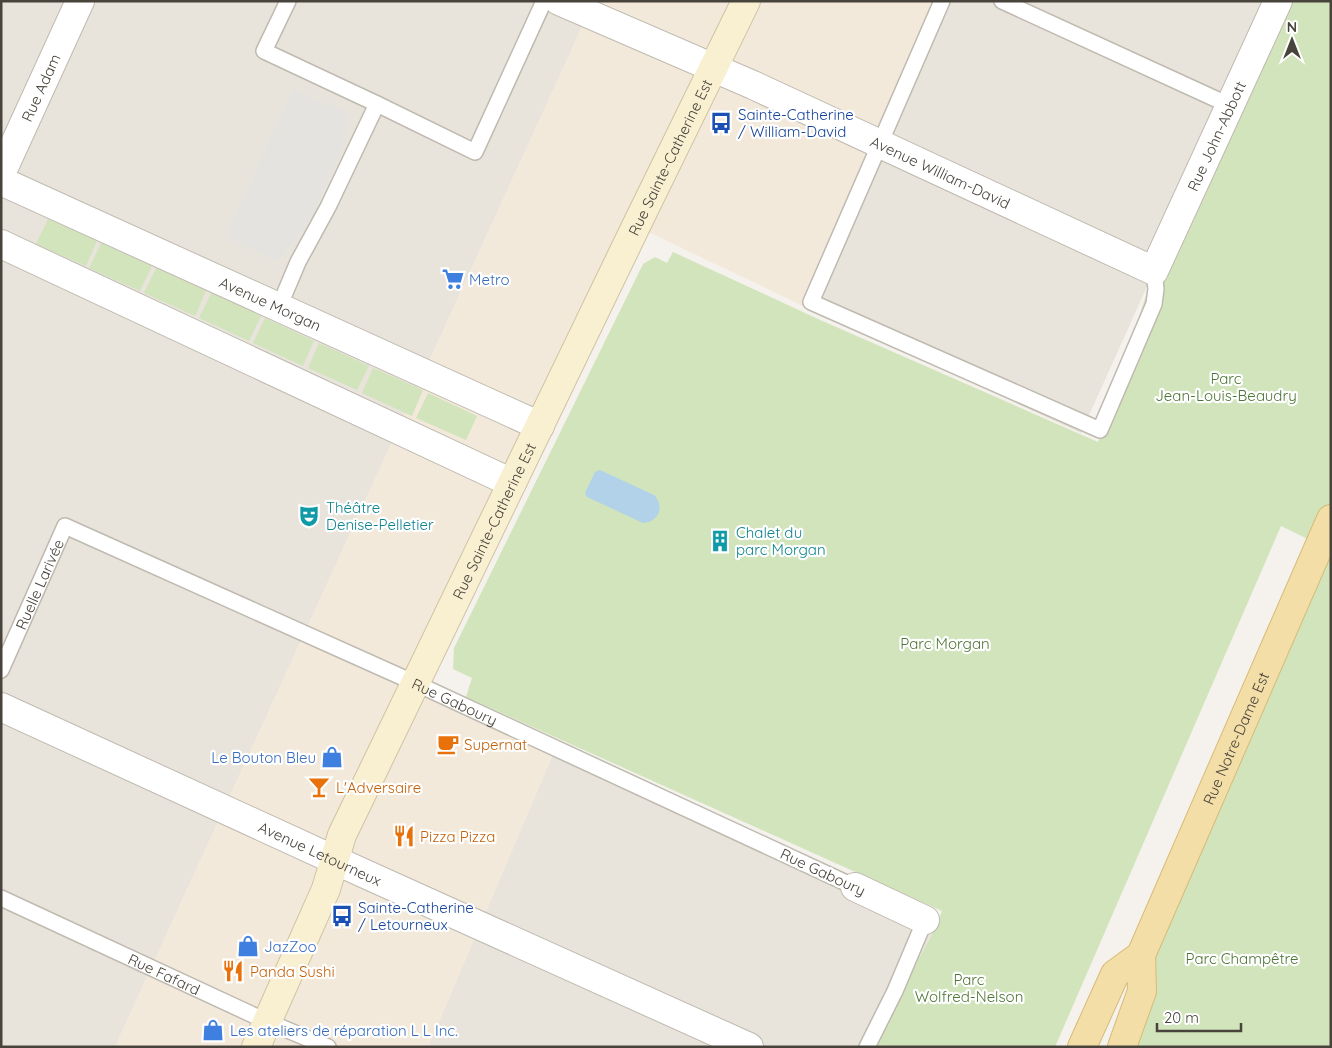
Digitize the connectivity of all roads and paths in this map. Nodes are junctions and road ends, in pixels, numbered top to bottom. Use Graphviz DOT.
graph roads {
  1 [pos="80,1"];
  2 [pos="288,1"];
  3 [pos="544,1"];
  4 [pos="559,1"];
  5 [pos="746,1"];
  6 [pos="942,1"];
  7 [pos="1002,1"];
  8 [pos="1278,1"];
  9 [pos="714,68"];
  10 [pos="377,104"];
  11 [pos="1231,106"];
  12 [pos="880,144"];
  13 [pos="1,174"];
  14 [pos="1,181"];
  15 [pos="1,244"];
  16 [pos="1154,271"];
  17 [pos="279,307"];
  18 [pos="540,426"];
  19 [pos="512,483"];
  20 [pos="1331,519"];
  21 [pos="65,526"];
  22 [pos="1,670"];
  23 [pos="415,683"];
  24 [pos="1,707"];
  25 [pos="335,860"];
  26 [pos="855,887"];
  27 [pos="1,898"];
  28 [pos="925,920"];
  29 [pos="1141,955"];
  30 [pos="266,1021"];
  31 [pos="256,1047"];
  32 [pos="328,1047"];
  33 [pos="749,1047"];
  34 [pos="867,1047"];
  35 [pos="1082,1047"];
  36 [pos="1122,1047"];
  1 -- 13 [label="street, Rue Adam"];
  2 -- 10 [label="lane"];
  3 -- 10 [label="lane"];
  4 -- 9 [label="street, Avenue William-David"];
  5 -- 9 [label="street, Rue Sainte-Catherine Est"];
  6 -- 12 [label="lane"];
  7 -- 11 [label="lane"];
  8 -- 11 [label="street, Rue John-Abbott"];
  9 -- 12 [label="street, Avenue William-David"];
  9 -- 18 [label="street, Rue Sainte-Catherine Est"];
  10 -- 17 [label="lane"];
  11 -- 16 [label="street, Rue John-Abbott"];
  12 -- 16 [label="street, Avenue William-David"];
  12 -- 16 [label="lane"];
  14 -- 17 [label="street, Avenue Morgan"];
  15 -- 19 [label="street"];
  17 -- 18 [label="street, Avenue Morgan"];
  18 -- 19 [label="street, Rue Sainte-Catherine Est"];
  19 -- 23 [label="street, Rue Sainte-Catherine Est"];
  20 -- 29 [label="main road, Rue Notre-Dame Est"];
  21 -- 22 [label="lane, Ruelle Larivée"];
  21 -- 23 [label="lane, Rue Gaboury"];
  23 -- 25 [label="street, Rue Sainte-Catherine Est"];
  23 -- 26 [label="lane, Rue Gaboury"];
  24 -- 25 [label="street, Avenue Letourneux"];
  25 -- 30 [label="street, Rue Sainte-Catherine Est"];
  25 -- 33 [label="street, Avenue Letourneux"];
  26 -- 28 [label="street, Rue Gaboury"];
  27 -- 30 [label="lane, Rue Fafard"];
  28 -- 34 [label="lane"];
  29 -- 35 [label="main road"];
  29 -- 36 [label="main road, Rue Notre-Dame Est"];
  30 -- 31 [label="street, Rue Sainte-Catherine Est"];
  30 -- 32 [label="lane, Rue Fafard"];
}
